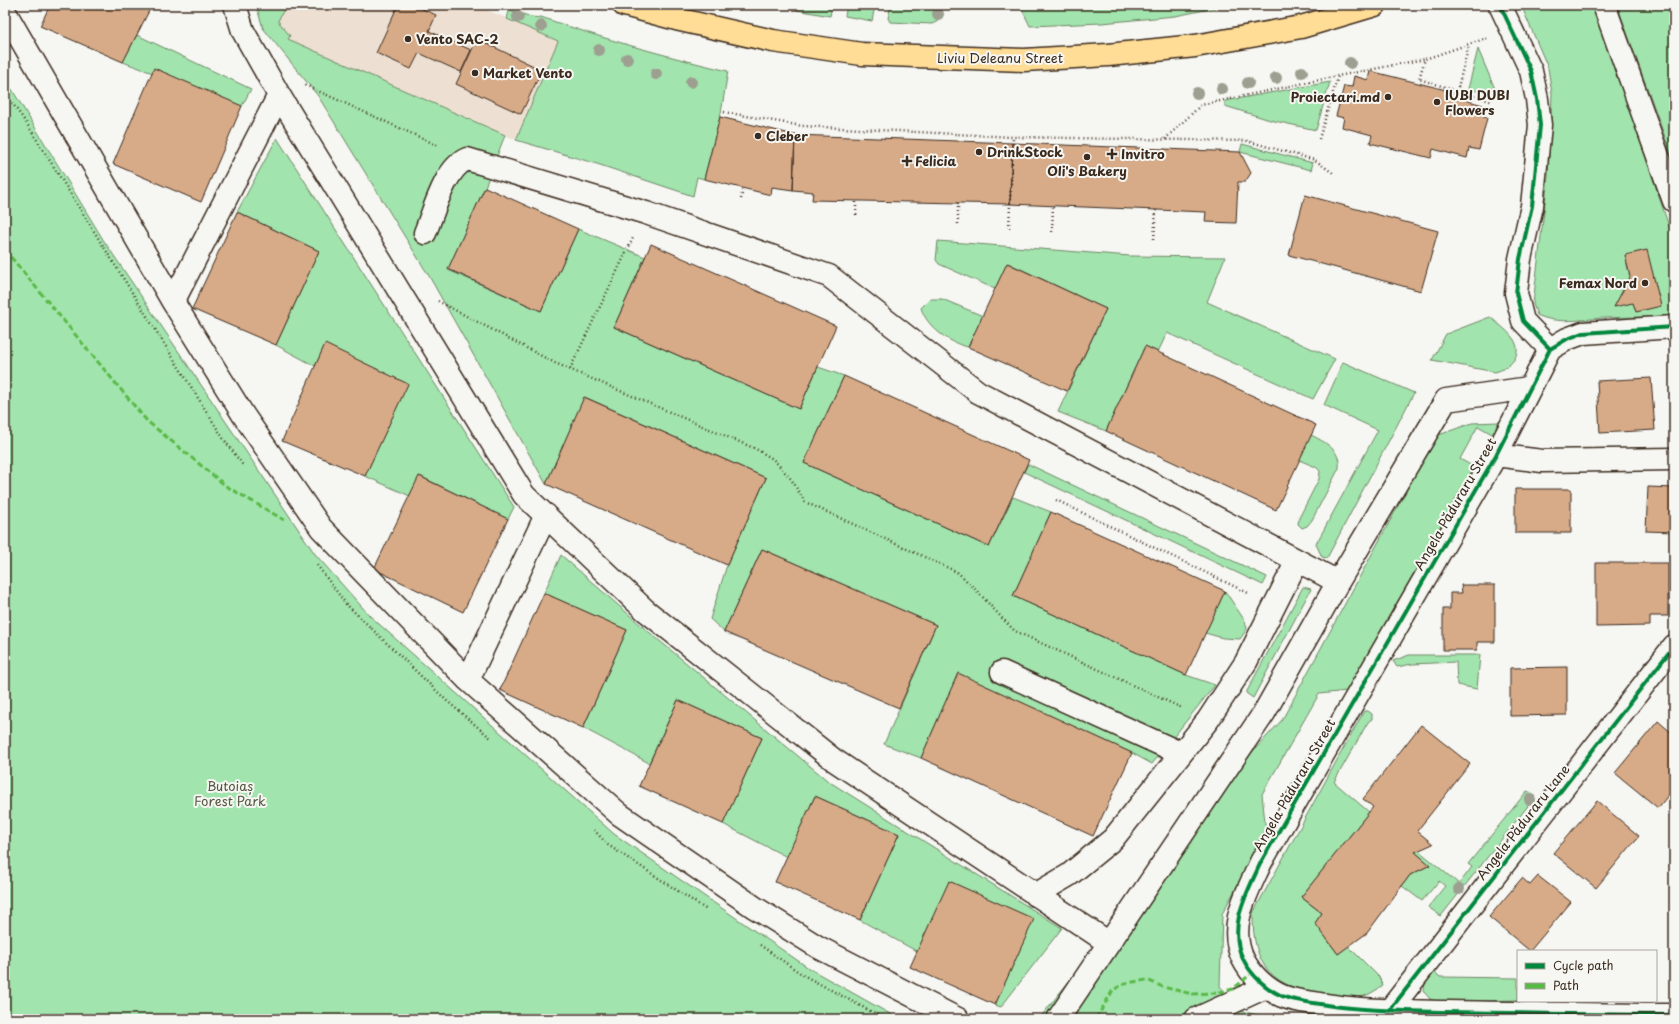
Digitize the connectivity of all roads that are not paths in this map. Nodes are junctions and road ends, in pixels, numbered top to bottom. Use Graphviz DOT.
graph roads {
  1 [pos="235,5"];
  2 [pos="624,5"];
  3 [pos="1375,5"];
  4 [pos="1500,5"];
  5 [pos="1604,5"];
  6 [pos="5,12"];
  7 [pos="279,95"];
  8 [pos="1674,201"];
  9 [pos="425,233"];
  10 [pos="173,302"];
  11 [pos="1674,327"];
  12 [pos="1550,349"];
  13 [pos="1529,388"];
  14 [pos="1496,455"];
  15 [pos="1674,459"];
  16 [pos="546,516"];
  17 [pos="1297,561"];
  18 [pos="1338,582"];
  19 [pos="1674,646"];
  20 [pos="1002,672"];
  21 [pos="468,680"];
  22 [pos="1180,753"];
  23 [pos="1035,895"];
  24 [pos="1109,943"];
  25 [pos="1266,987"];
  26 [pos="1389,1011"];
  27 [pos="1674,1014"];
  28 [pos="958,1019"];
  29 [pos="1058,1019"];
  30 [pos="1196,1019"];
  1 -- 7 [label="street"];
  2 -- 3 [label="main road, Liviu Deleanu Street"];
  4 -- 12 [label="street"];
  5 -- 8 [label="street"];
  6 -- 10 [label="street"];
  7 -- 10 [label="street"];
  7 -- 16 [label="street"];
  9 -- 17 [label="street"];
  10 -- 21 [label="street"];
  11 -- 12 [label="street"];
  12 -- 13 [label="street, Angela Păduraru Street"];
  13 -- 14 [label="street, Angela Păduraru Street"];
  13 -- 18 [label="street"];
  14 -- 15 [label="street"];
  14 -- 25 [label="street, Angela Păduraru Street"];
  16 -- 21 [label="street"];
  16 -- 23 [label="street"];
  17 -- 18 [label="street"];
  17 -- 22 [label="street"];
  18 -- 24 [label="street"];
  19 -- 26 [label="street, Angela Păduraru Lane"];
  20 -- 22 [label="street"];
  21 -- 28 [label="street"];
  22 -- 23 [label="street"];
  23 -- 24 [label="street"];
  24 -- 29 [label="street"];
  25 -- 26 [label="street, Angela Păduraru Street"];
  25 -- 30 [label="street"];
  26 -- 27 [label="street, Angela Păduraru Street"];
}
